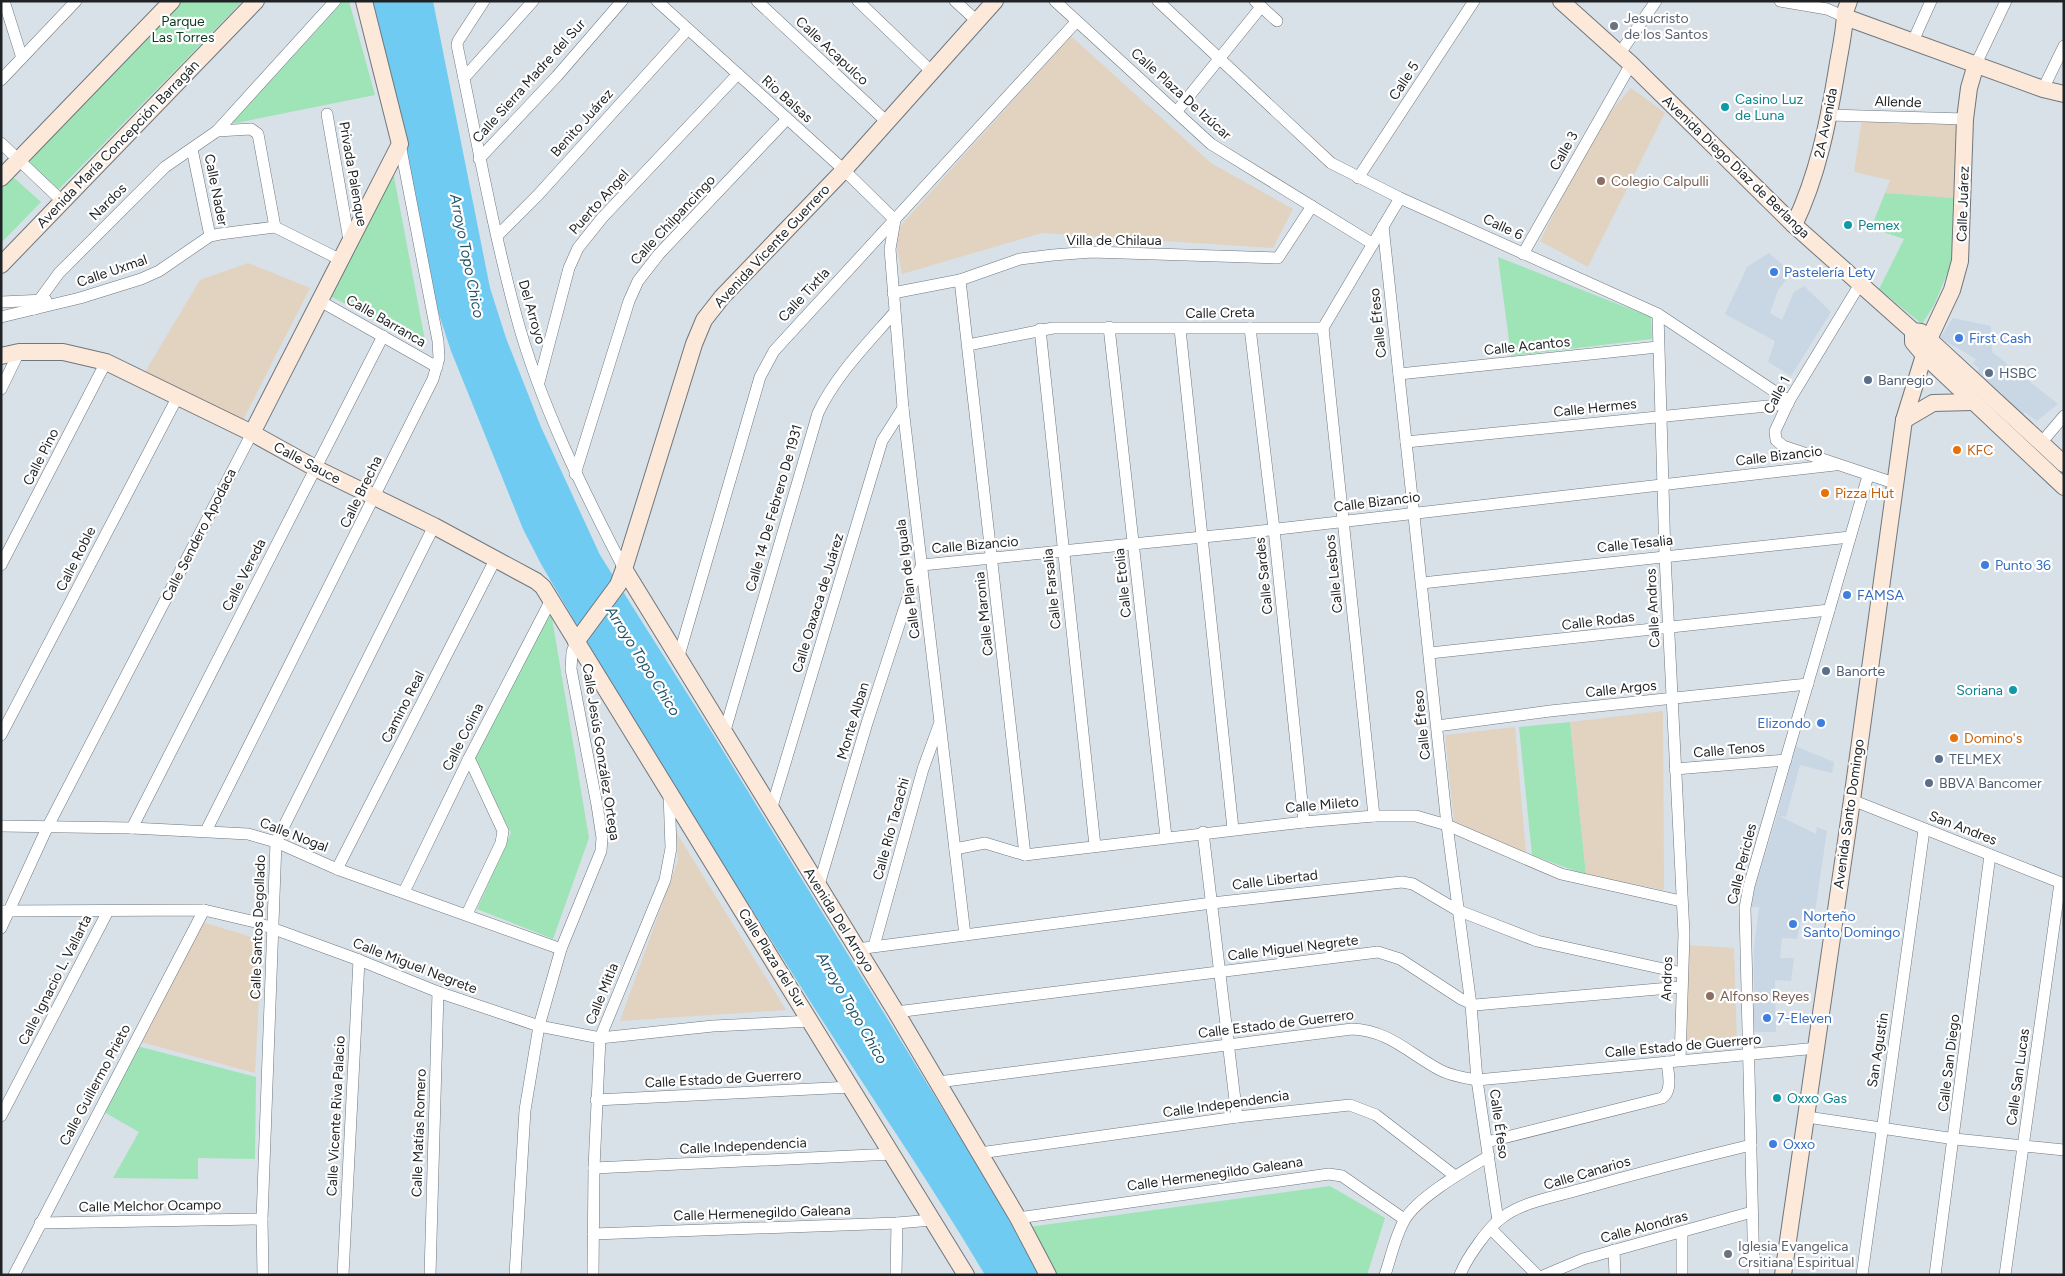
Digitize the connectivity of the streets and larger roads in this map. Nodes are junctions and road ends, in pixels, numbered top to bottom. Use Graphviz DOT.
graph roads {
  1 [pos="4,1"];
  2 [pos="75,1"];
  3 [pos="172,1"];
  4 [pos="256,1"];
  5 [pos="335,1"];
  6 [pos="364,1"];
  7 [pos="484,1"];
  8 [pos="533,1"];
  9 [pos="622,1"];
  10 [pos="657,1"];
  11 [pos="757,1"];
  12 [pos="858,1"];
  13 [pos="955,1"];
  14 [pos="995,1"];
  15 [pos="1055,1"];
  16 [pos="1158,1"];
  17 [pos="1474,1"];
  18 [pos="1561,1"];
  19 [pos="1656,1"];
  20 [pos="1780,1"];
  21 [pos="1931,1"];
  22 [pos="2006,1"];
  23 [pos="1258,4"];
  24 [pos="1847,9"];
  25 [pos="977,21"];
  26 [pos="1277,21"];
  27 [pos="1076,22"];
  28 [pos="688,29"];
  29 [pos="1913,41"];
  30 [pos="2064,46"];
  31 [pos="22,58"];
  32 [pos="1220,58"];
  33 [pos="1625,58"];
  34 [pos="1976,64"];
  35 [pos="931,71"];
  36 [pos="738,74"];
  37 [pos="464,78"];
  38 [pos="1,80"];
  39 [pos="2044,89"];
  40 [pos="2064,94"];
  41 [pos="1177,110"];
  42 [pos="327,114"];
  43 [pos="1829,115"];
  44 [pos="787,119"];
  45 [pos="1965,119"];
  46 [pos="887,122"];
  47 [pos="216,131"];
  48 [pos="1,144"];
  49 [pos="400,144"];
  50 [pos="192,149"];
  51 [pos="478,159"];
  52 [pos="18,161"];
  53 [pos="844,170"];
  54 [pos="1,178"];
  55 [pos="1358,178"];
  56 [pos="1400,198"];
  57 [pos="63,202"];
  58 [pos="1312,206"];
  59 [pos="894,220"];
  60 [pos="1794,225"];
  61 [pos="1383,226"];
  62 [pos="275,227"];
  63 [pos="210,236"];
  64 [pos="496,236"];
  65 [pos="349,240"];
  66 [pos="1372,244"];
  67 [pos="1523,254"];
  68 [pos="339,260"];
  69 [pos="1,265"];
  70 [pos="960,280"];
  71 [pos="1860,284"];
  72 [pos="893,293"];
  73 [pos="320,301"];
  74 [pos="1,302"];
  75 [pos="37,304"];
  76 [pos="894,313"];
  77 [pos="1658,314"];
  78 [pos="1,318"];
  79 [pos="1109,327"];
  80 [pos="1250,328"];
  81 [pos="1323,328"];
  82 [pos="1040,329"];
  83 [pos="1180,329"];
  84 [pos="1913,332"];
  85 [pos="383,336"];
  86 [pos="1929,339"];
  87 [pos="968,345"];
  88 [pos="1658,347"];
  89 [pos="19,352"];
  90 [pos="1924,355"];
  91 [pos="1,356"];
  92 [pos="106,362"];
  93 [pos="437,367"];
  94 [pos="1399,374"];
  95 [pos="539,382"];
  96 [pos="1,389"];
  97 [pos="177,398"];
  98 [pos="1972,402"];
  99 [pos="1788,403"];
  100 [pos="903,408"];
  101 [pos="1660,416"];
  102 [pos="2064,416"];
  103 [pos="1904,420"];
  104 [pos="252,433"];
  105 [pos="1406,442"];
  106 [pos="2040,443"];
  107 [pos="2064,464"];
  108 [pos="1835,465"];
  109 [pos="314,468"];
  110 [pos="575,474"];
  111 [pos="1868,476"];
  112 [pos="1894,483"];
  113 [pos="1663,486"];
  114 [pos="2064,488"];
  115 [pos="375,498"];
  116 [pos="1414,512"];
  117 [pos="1343,522"];
  118 [pos="434,526"];
  119 [pos="1274,529"];
  120 [pos="1203,537"];
  121 [pos="1850,537"];
  122 [pos="1134,544"];
  123 [pos="1064,551"];
  124 [pos="1666,556"];
  125 [pos="993,558"];
  126 [pos="495,560"];
  127 [pos="1,565"];
  128 [pos="922,565"];
  129 [pos="624,569"];
  130 [pos="1422,583"];
  131 [pos="552,598"];
  132 [pos="1829,610"];
  133 [pos="1669,627"];
  134 [pos="576,642"];
  135 [pos="1430,653"];
  136 [pos="678,658"];
  137 [pos="1808,684"];
  138 [pos="1673,699"];
  139 [pos="940,721"];
  140 [pos="1437,726"];
  141 [pos="724,734"];
  142 [pos="1,735"];
  143 [pos="468,758"];
  144 [pos="1786,760"];
  145 [pos="1675,769"];
  146 [pos="669,792"];
  147 [pos="1852,800"];
  148 [pos="771,810"];
  149 [pos="1374,816"];
  150 [pos="1304,822"];
  151 [pos="1447,825"];
  152 [pos="1,826"];
  153 [pos="47,828"];
  154 [pos="132,828"];
  155 [pos="1233,829"];
  156 [pos="1924,830"];
  157 [pos="206,831"];
  158 [pos="1203,832"];
  159 [pos="1166,836"];
  160 [pos="276,842"];
  161 [pos="1095,846"];
  162 [pos="955,849"];
  163 [pos="1025,855"];
  164 [pos="1990,855"];
  165 [pos="337,869"];
  166 [pos="2062,884"];
  167 [pos="818,888"];
  168 [pos="404,892"];
  169 [pos="1681,901"];
  170 [pos="1212,903"];
  171 [pos="204,910"];
  172 [pos="1458,910"];
  173 [pos="6,911"];
  174 [pos="108,911"];
  175 [pos="467,914"];
  176 [pos="1,928"];
  177 [pos="273,929"];
  178 [pos="965,935"];
  179 [pos="874,946"];
  180 [pos="560,949"];
  181 [pos="857,949"];
  182 [pos="359,960"];
  183 [pos="1221,972"];
  184 [pos="1682,973"];
  185 [pos="1681,987"];
  186 [pos="438,992"];
  187 [pos="1471,1005"];
  188 [pos="896,1012"];
  189 [pos="811,1021"];
  190 [pos="539,1026"];
  191 [pos="600,1038"];
  192 [pos="1229,1044"];
  193 [pos="1817,1048"];
  194 [pos="1749,1055"];
  195 [pos="1680,1060"];
  196 [pos="1668,1062"];
  197 [pos="1478,1080"];
  198 [pos="938,1082"];
  199 [pos="851,1088"];
  200 [pos="596,1100"];
  201 [pos="1,1116"];
  202 [pos="1807,1117"];
  203 [pos="1237,1118"];
  204 [pos="1881,1128"];
  205 [pos="1955,1139"];
  206 [pos="1487,1142"];
  207 [pos="1751,1145"];
  208 [pos="2023,1146"];
  209 [pos="2064,1150"];
  210 [pos="980,1153"];
  211 [pos="893,1154"];
  212 [pos="1489,1156"];
  213 [pos="594,1168"];
  214 [pos="1455,1176"];
  215 [pos="1752,1212"];
  216 [pos="1018,1218"];
  217 [pos="262,1219"];
  218 [pos="1404,1219"];
  219 [pos="932,1220"];
  220 [pos="40,1223"];
  221 [pos="897,1223"];
  222 [pos="1494,1225"];
  223 [pos="1682,1232"];
  224 [pos="592,1234"];
  225 [pos="1614,1250"];
  226 [pos="14,1275"];
  227 [pos="262,1275"];
  228 [pos="343,1275"];
  229 [pos="430,1275"];
  230 [pos="515,1275"];
  231 [pos="593,1275"];
  232 [pos="896,1275"];
  233 [pos="966,1275"];
  234 [pos="1048,1275"];
  235 [pos="1385,1275"];
  236 [pos="1460,1275"];
  237 [pos="1536,1275"];
  238 [pos="1545,1275"];
  239 [pos="1615,1275"];
  240 [pos="1682,1275"];
  241 [pos="1754,1275"];
  242 [pos="1783,1275"];
  243 [pos="1862,1275"];
  244 [pos="1935,1275"];
  245 [pos="2005,1275"];
  1 -- 31 [label="street"];
  2 -- 31 [label="street"];
  3 -- 52 [label="street"];
  4 -- 57 [label="street, Avenida María Concepción Barragán"];
  5 -- 47 [label="street, Nardos"];
  6 -- 49 [label="street"];
  7 -- 37 [label="street, Del Arroyo"];
  8 -- 37 [label="street"];
  9 -- 51 [label="street, Calle Sierra Madre del Sur"];
  10 -- 28 [label="street, Rio Balsas"];
  11 -- 46 [label="street, Calle Acapulco"];
  12 -- 35 [label="street"];
  13 -- 25 [label="street"];
  14 -- 25 [label="street, Avenida Vicente Guerrero"];
  15 -- 27 [label="street, Calle Plaza De Izúcar"];
  16 -- 32 [label="street, Calle 6"];
  17 -- 55 [label="street, Calle 5"];
  18 -- 33 [label="street, Avenida Diego Díaz de Berlanga"];
  19 -- 33 [label="street, Calle 3"];
  20 -- 24 [label="street"];
  21 -- 29 [label="street"];
  22 -- 34 [label="street"];
  23 -- 26 [label="street"];
  23 -- 32 [label="street"];
  24 -- 29 [label="street"];
  24 -- 43 [label="street, 2A Avenida"];
  25 -- 35 [label="street, Avenida Vicente Guerrero"];
  27 -- 41 [label="street, Calle Plaza De Izúcar"];
  27 -- 59 [label="street, Calle Tixtla"];
  28 -- 36 [label="street, Rio Balsas"];
  28 -- 64 [label="street, Benito Juárez"];
  29 -- 34 [label="street"];
  30 -- 39 [label="street"];
  31 -- 38 [label="street"];
  32 -- 41 [label="street"];
  32 -- 55 [label="street, Calle 6"];
  33 -- 60 [label="street, Avenida Diego Díaz de Berlanga"];
  33 -- 67 [label="street, Calle 3"];
  34 -- 39 [label="street"];
  34 -- 45 [label="street, Calle Juárez"];
  35 -- 46 [label="street, Avenida Vicente Guerrero"];
  36 -- 44 [label="street, Rio Balsas"];
  36 -- 95 [label="street, Puerto Angel"];
  37 -- 51 [label="street, Del Arroyo"];
  39 -- 40 [label="street"];
  41 -- 58 [label="street, Calle Plaza De Izúcar"];
  42 -- 65 [label="street, Privada Palenque"];
  43 -- 45 [label="street, Allende"];
  43 -- 60 [label="street, 2A Avenida"];
  44 -- 53 [label="street, Rio Balsas"];
  44 -- 110 [label="street, Calle Chilpancingo"];
  45 -- 86 [label="street, Calle Juárez"];
  46 -- 53 [label="street, Avenida Vicente Guerrero"];
  47 -- 50 [label="street, Nardos"];
  47 -- 62 [label="street"];
  48 -- 52 [label="street"];
  49 -- 65 [label="street, Calle Sendero Apodaca"];
  49 -- 93 [label="street, Calle Brecha"];
  50 -- 63 [label="street, Calle Nader"];
  50 -- 75 [label="street, Nardos"];
  51 -- 64 [label="street, Del Arroyo"];
  52 -- 54 [label="street"];
  52 -- 57 [label="street"];
  53 -- 59 [label="street, Rio Balsas"];
  53 -- 129 [label="street, Avenida Vicente Guerrero"];
  55 -- 56 [label="street, Calle 6"];
  56 -- 61 [label="street"];
  56 -- 67 [label="street, Calle 6"];
  57 -- 69 [label="street, Avenida María Concepción Barragán"];
  58 -- 66 [label="street, Calle Plaza De Izúcar"];
  58 -- 70 [label="street, Villa de Chilaua"];
  59 -- 72 [label="street, Calle Plan de Iguala"];
  59 -- 136 [label="street, Calle Tixtla"];
  60 -- 71 [label="street, Avenida Diego Díaz de Berlanga"];
  61 -- 66 [label="street"];
  61 -- 94 [label="street, Calle Éfeso"];
  62 -- 63 [label="street, Calle Uxmal"];
  62 -- 68 [label="street"];
  63 -- 75 [label="street, Calle Uxmal"];
  64 -- 95 [label="street, Del Arroyo"];
  65 -- 68 [label="street, Calle Sendero Apodaca"];
  66 -- 81 [label="street"];
  67 -- 77 [label="street, Calle 6"];
  68 -- 73 [label="street, Calle Sendero Apodaca"];
  70 -- 72 [label="street, Villa de Chilaua"];
  70 -- 87 [label="street, Calle Maronia"];
  71 -- 84 [label="street, Avenida Diego Díaz de Berlanga"];
  71 -- 99 [label="street, Calle 1"];
  72 -- 76 [label="street, Calle Plan de Iguala"];
  73 -- 85 [label="street, Calle Barranca"];
  73 -- 104 [label="street, Calle Sendero Apodaca"];
  74 -- 75 [label="street, Calle Uxmal"];
  75 -- 78 [label="street, Calle Uxmal"];
  76 -- 100 [label="street, Calle Plan de Iguala"];
  76 -- 141 [label="street, Calle 14 De Febrero De 1931"];
  77 -- 88 [label="street, Calle Andros"];
  77 -- 99 [label="street, Calle 6"];
  79 -- 82 [label="street, Calle Creta"];
  79 -- 83 [label="street, Calle Creta"];
  79 -- 122 [label="street, Calle Etolia"];
  80 -- 81 [label="street, Calle Creta"];
  80 -- 83 [label="street, Calle Creta"];
  80 -- 119 [label="street, Calle Sardes"];
  81 -- 117 [label="street, Calle Lesbos"];
  82 -- 87 [label="street, Calle Creta"];
  82 -- 123 [label="street, Calle Farsalia"];
  83 -- 120 [label="street"];
  84 -- 86 [label="street, Avenida Diego Díaz de Berlanga"];
  84 -- 90 [label="street, Avenida Diego Díaz de Berlanga"];
  85 -- 93 [label="street, Calle Barranca"];
  85 -- 109 [label="street, Calle Vereda"];
  86 -- 90 [label="street, Calle Juárez"];
  86 -- 106 [label="street, Avenida Diego Díaz de Berlanga"];
  87 -- 125 [label="street, Calle Maronia"];
  88 -- 94 [label="street, Calle Acantos"];
  88 -- 101 [label="street, Calle Andros"];
  89 -- 91 [label="street, Calle Sauce"];
  89 -- 92 [label="street, Calle Sauce"];
  89 -- 96 [label="street"];
  90 -- 98 [label="street, Avenida Diego Díaz de Berlanga"];
  90 -- 103 [label="street, Avenida Santo Domingo"];
  92 -- 97 [label="street, Calle Sauce"];
  92 -- 127 [label="street, Calle Pino"];
  93 -- 115 [label="street, Calle Brecha"];
  94 -- 105 [label="street, Calle Éfeso"];
  95 -- 110 [label="street, Del Arroyo"];
  97 -- 104 [label="street, Calle Sauce"];
  97 -- 142 [label="street, Calle Roble"];
  98 -- 103 [label="street"];
  98 -- 114 [label="street, Avenida Diego Díaz de Berlanga"];
  99 -- 101 [label="street, Calle Hermes"];
  99 -- 108 [label="street, Calle 1"];
  100 -- 128 [label="street, Calle Plan de Iguala"];
  100 -- 148 [label="street, Calle Oaxaca de Juárez"];
  101 -- 105 [label="street, Calle Hermes"];
  101 -- 113 [label="street, Calle Andros"];
  102 -- 106 [label="street"];
  103 -- 112 [label="street, Avenida Santo Domingo"];
  104 -- 109 [label="street, Calle Sauce"];
  104 -- 153 [label="street, Calle Sendero Apodaca"];
  105 -- 116 [label="street, Calle Éfeso"];
  106 -- 107 [label="street, Avenida Diego Díaz de Berlanga"];
  108 -- 111 [label="street, Calle 1"];
  108 -- 113 [label="street, Calle Bizancio"];
  109 -- 115 [label="street, Calle Sauce"];
  109 -- 154 [label="street, Calle Vereda"];
  110 -- 129 [label="street, Del Arroyo"];
  111 -- 112 [label="street, Calle 1"];
  111 -- 121 [label="street, Calle Pericles"];
  112 -- 147 [label="street, Avenida Santo Domingo"];
  113 -- 116 [label="street, Calle Bizancio"];
  113 -- 124 [label="street, Calle Andros"];
  115 -- 118 [label="street, Calle Sauce"];
  115 -- 157 [label="street, Calle Brecha"];
  116 -- 117 [label="street, Calle Bizancio"];
  116 -- 130 [label="street, Calle Éfeso"];
  117 -- 119 [label="street, Calle Bizancio"];
  117 -- 149 [label="street, Calle Lesbos"];
  118 -- 126 [label="street, Calle Sauce"];
  118 -- 160 [label="street, Calle Santos Degollado"];
  119 -- 120 [label="street, Calle Bizancio"];
  119 -- 150 [label="street, Calle Sardes"];
  120 -- 122 [label="street, Calle Bizancio"];
  120 -- 155 [label="street"];
  121 -- 124 [label="street, Calle Tesalia"];
  121 -- 132 [label="street, Calle Pericles"];
  122 -- 123 [label="street, Calle Bizancio"];
  122 -- 159 [label="street, Calle Etolia"];
  123 -- 125 [label="street, Calle Bizancio"];
  123 -- 161 [label="street, Calle Farsalia"];
  124 -- 130 [label="street, Calle Tesalia"];
  124 -- 133 [label="street, Calle Andros"];
  125 -- 128 [label="street, Calle Bizancio"];
  125 -- 163 [label="street, Calle Maronia"];
  126 -- 131 [label="street, Calle Sauce"];
  126 -- 165 [label="street, Camino Real"];
  128 -- 139 [label="street, Calle Plan de Iguala"];
  128 -- 167 [label="street, Monte Alban"];
  129 -- 134 [label="street, Avenida Vicente Guerrero"];
  129 -- 136 [label="street, Avenida Del Arroyo"];
  130 -- 135 [label="street, Calle Éfeso"];
  131 -- 134 [label="street, Calle Sauce"];
  131 -- 143 [label="street, Calle Colina"];
  132 -- 133 [label="street, Calle Rodas"];
  132 -- 137 [label="street, Calle Pericles"];
  133 -- 135 [label="street, Calle Rodas"];
  133 -- 138 [label="street, Calle Andros"];
  134 -- 146 [label="street, Calle Plaza del Sur"];
  134 -- 180 [label="street, Calle Jesús González Ortega"];
  135 -- 140 [label="street, Calle Éfeso"];
  136 -- 141 [label="street, Avenida Del Arroyo"];
  137 -- 138 [label="street, Calle Argos"];
  137 -- 144 [label="street, Calle Pericles"];
  138 -- 140 [label="street, Calle Argos"];
  138 -- 145 [label="street, Calle Andros"];
  139 -- 162 [label="street, Calle Plan de Iguala"];
  139 -- 179 [label="street, Calle Río Tacachi"];
  140 -- 151 [label="street, Calle Éfeso"];
  141 -- 148 [label="street, Avenida Del Arroyo"];
  143 -- 168 [label="street, Calle Colina"];
  143 -- 175 [label="street"];
  144 -- 145 [label="street, Calle Tenos"];
  144 -- 194 [label="street, Calle Pericles"];
  145 -- 169 [label="street, Calle Andros"];
  146 -- 189 [label="street, Calle Plaza del Sur"];
  146 -- 191 [label="street, Calle Mitla"];
  147 -- 156 [label="street, San Andres"];
  147 -- 193 [label="street, Avenida Santo Domingo"];
  148 -- 167 [label="street, Avenida Del Arroyo"];
  149 -- 150 [label="street, Calle Mileto"];
  149 -- 151 [label="street, Calle Mileto"];
  150 -- 155 [label="street, Calle Mileto"];
  151 -- 169 [label="street, Calle Mileto"];
  151 -- 172 [label="street, Calle Éfeso"];
  152 -- 153 [label="street, Calle Nogal"];
  153 -- 154 [label="street, Calle Nogal"];
  153 -- 173 [label="street, Calle Sendero Apodaca"];
  154 -- 157 [label="street, Calle Nogal"];
  155 -- 158 [label="street, Calle Mileto"];
  156 -- 164 [label="street, San Andres"];
  156 -- 204 [label="street, San Agustin"];
  157 -- 160 [label="street, Calle Nogal"];
  158 -- 159 [label="street, Calle Mileto"];
  158 -- 170 [label="street"];
  159 -- 161 [label="street, Calle Mileto"];
  160 -- 165 [label="street, Calle Nogal"];
  160 -- 177 [label="street, Calle Santos Degollado"];
  161 -- 163 [label="street, Calle Mileto"];
  162 -- 163 [label="street, Calle Mileto"];
  162 -- 178 [label="street, Calle Plan de Iguala"];
  164 -- 166 [label="street, San Andres"];
  164 -- 205 [label="street, Calle San Diego"];
  165 -- 168 [label="street, Calle Nogal"];
  166 -- 208 [label="street, Calle San Lucas"];
  167 -- 181 [label="street, Avenida Del Arroyo"];
  168 -- 175 [label="street, Calle Nogal"];
  169 -- 184 [label="street, Andros"];
  170 -- 172 [label="street, Calle Libertad"];
  170 -- 178 [label="street, Calle Libertad"];
  170 -- 183 [label="street"];
  171 -- 174 [label="street, Calle Miguel Negrete"];
  171 -- 177 [label="street, Calle Miguel Negrete"];
  171 -- 220 [label="street, Calle Guillermo Prieto"];
  172 -- 184 [label="street, Calle Libertad"];
  172 -- 187 [label="street, Calle Éfeso"];
  173 -- 174 [label="street, Calle Miguel Negrete"];
  173 -- 176 [label="street, Calle Sendero Apodaca"];
  174 -- 201 [label="street, Calle Ignacio L. Vallarta"];
  175 -- 180 [label="street, Calle Nogal"];
  177 -- 182 [label="street, Calle Miguel Negrete"];
  177 -- 217 [label="street, Calle Santos Degollado"];
  178 -- 179 [label="street, Calle Libertad"];
  179 -- 181 [label="street, Calle Libertad"];
  180 -- 190 [label="street, Calle Jesús González Ortega"];
  181 -- 188 [label="street, Avenida Del Arroyo"];
  182 -- 186 [label="street, Calle Miguel Negrete"];
  182 -- 228 [label="street, Calle Vicente Riva Palacio"];
  183 -- 187 [label="street, Calle Miguel Negrete"];
  183 -- 188 [label="street, Calle Miguel Negrete"];
  183 -- 192 [label="street"];
  184 -- 185 [label="street, Andros"];
  185 -- 187 [label="street"];
  185 -- 195 [label="street, Andros"];
  186 -- 190 [label="street, Calle Miguel Negrete"];
  186 -- 229 [label="street, Calle Matías Romero"];
  187 -- 197 [label="street, Calle Éfeso"];
  188 -- 198 [label="street, Avenida Del Arroyo"];
  189 -- 191 [label="street, Calle Miguel Negrete"];
  189 -- 199 [label="street, Calle Plaza del Sur"];
  190 -- 191 [label="street, Calle Miguel Negrete"];
  190 -- 230 [label="street, Calle Jesús González Ortega"];
  191 -- 200 [label="street, Calle Mitla"];
  192 -- 197 [label="street, Calle Estado de Guerrero"];
  192 -- 198 [label="street, Calle Estado de Guerrero"];
  192 -- 203 [label="street"];
  193 -- 194 [label="street, Calle Estado de Guerrero"];
  193 -- 202 [label="street, Avenida Santo Domingo"];
  194 -- 195 [label="street, Calle Estado de Guerrero"];
  194 -- 207 [label="street, Calle Pericles"];
  195 -- 196 [label="street, Calle Estado de Guerrero"];
  196 -- 197 [label="street, Calle Estado de Guerrero"];
  196 -- 206 [label="street"];
  197 -- 206 [label="street, Calle Éfeso"];
  198 -- 210 [label="street, Avenida Del Arroyo"];
  199 -- 200 [label="street, Calle Estado de Guerrero"];
  199 -- 211 [label="street, Calle Plaza del Sur"];
  200 -- 213 [label="street, Calle Mitla"];
  202 -- 204 [label="street"];
  202 -- 242 [label="street, Avenida Santo Domingo"];
  203 -- 210 [label="street, Calle Independencia"];
  203 -- 214 [label="street, Calle Independencia"];
  204 -- 205 [label="street"];
  204 -- 243 [label="street, San Agustin"];
  205 -- 208 [label="street"];
  205 -- 244 [label="street, Calle San Diego"];
  206 -- 212 [label="street, Calle Éfeso"];
  207 -- 215 [label="street, Calle Pericles"];
  207 -- 222 [label="street, Calle Canarios"];
  208 -- 209 [label="street"];
  208 -- 245 [label="street, Calle San Lucas"];
  210 -- 216 [label="street, Avenida Del Arroyo"];
  211 -- 213 [label="street, Calle Independencia"];
  211 -- 219 [label="street, Calle Plaza del Sur"];
  212 -- 214 [label="street"];
  212 -- 222 [label="street, Calle Éfeso"];
  213 -- 224 [label="street, Calle Mitla"];
  214 -- 218 [label="street"];
  215 -- 223 [label="street, Calle Alondras"];
  215 -- 241 [label="street, Calle Pericles"];
  216 -- 218 [label="street, Calle Hermenegildo Galeana"];
  216 -- 234 [label="street, Avenida Del Arroyo"];
  217 -- 220 [label="street, Calle Melchor Ocampo"];
  217 -- 227 [label="street, Calle Santos Degollado"];
  218 -- 235 [label="street"];
  219 -- 221 [label="street, Calle Hermenegildo Galeana"];
  219 -- 233 [label="street, Calle Plaza del Sur"];
  220 -- 226 [label="street, Calle Guillermo Prieto"];
  221 -- 224 [label="street, Calle Hermenegildo Galeana"];
  221 -- 232 [label="street"];
  222 -- 236 [label="street, Calle Canarios"];
  222 -- 237 [label="street"];
  223 -- 225 [label="street, Calle Alondras"];
  223 -- 240 [label="street"];
  224 -- 231 [label="street, Calle Mitla"];
  225 -- 238 [label="street, Calle Alondras"];
  225 -- 239 [label="street"];
}
